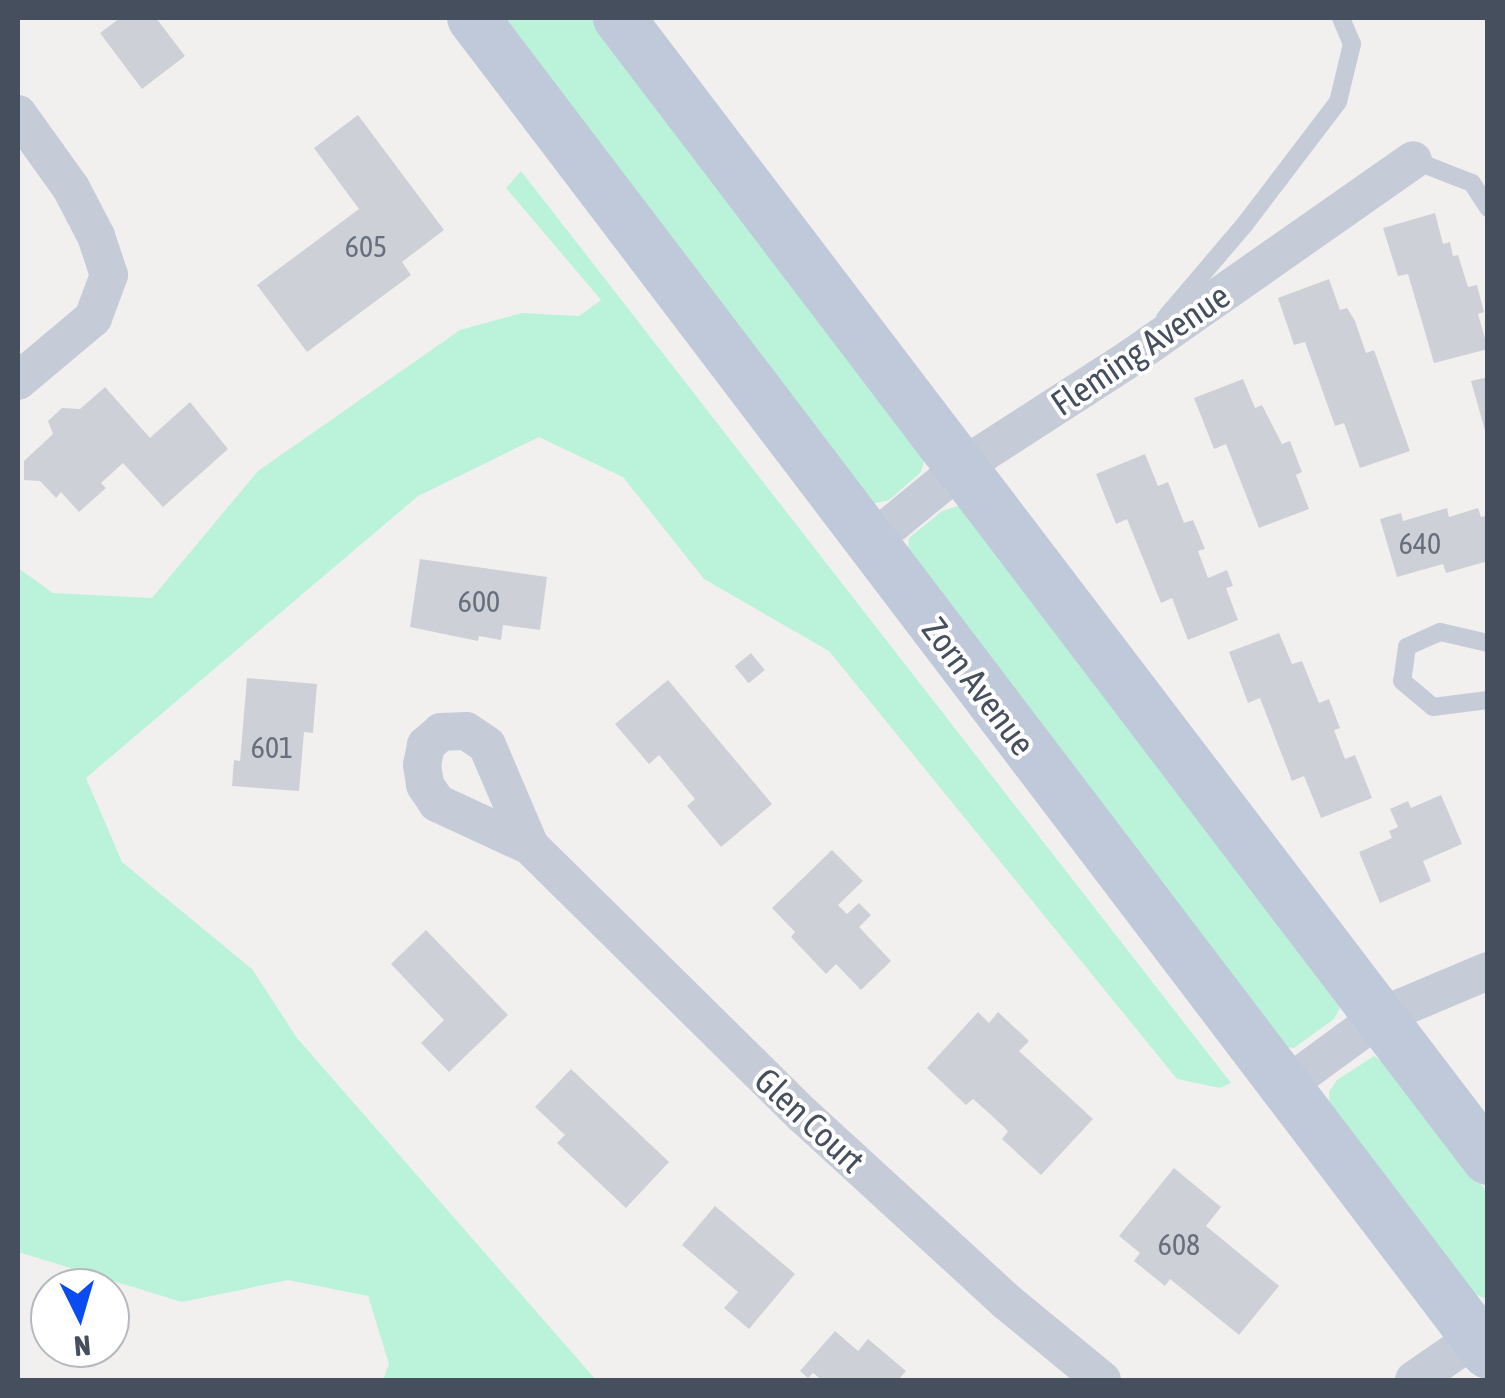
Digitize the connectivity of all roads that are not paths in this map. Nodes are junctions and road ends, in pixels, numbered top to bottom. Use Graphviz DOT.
graph roads {
  1 [pos="473,18"];
  2 [pos="619,18"];
  3 [pos="1341,18"];
  4 [pos="18,114"];
  5 [pos="1414,160"];
  6 [pos="1488,208"];
  7 [pos="1132,357"];
  8 [pos="18,381"];
  9 [pos="963,466"];
  10 [pos="869,542"];
  11 [pos="1488,642"];
  12 [pos="1488,700"];
  13 [pos="530,846"];
  14 [pos="1488,971"];
  15 [pos="1381,1016"];
  16 [pos="1284,1086"];
  17 [pos="1488,1159"];
  18 [pos="1484,1340"];
  19 [pos="1102,1380"];
  20 [pos="1414,1380"];
  1 -- 10 [label="main road, Zorn Avenue"];
  2 -- 9 [label="main road"];
  3 -- 7 [label="lane"];
  4 -- 8 [label="street"];
  5 -- 6 [label="lane"];
  5 -- 7 [label="street, Fleming Avenue"];
  7 -- 9 [label="street, Fleming Avenue"];
  9 -- 10 [label="street, Fleming Avenue"];
  9 -- 15 [label="main road"];
  10 -- 16 [label="main road, Zorn Avenue"];
  11 -- 12 [label="lane"];
  13 -- 19 [label="street, Glen Court"];
  14 -- 15 [label="street"];
  15 -- 16 [label="street"];
  15 -- 17 [label="main road"];
  16 -- 18 [label="main road, Zorn Avenue"];
  18 -- 20 [label="street"];
}
